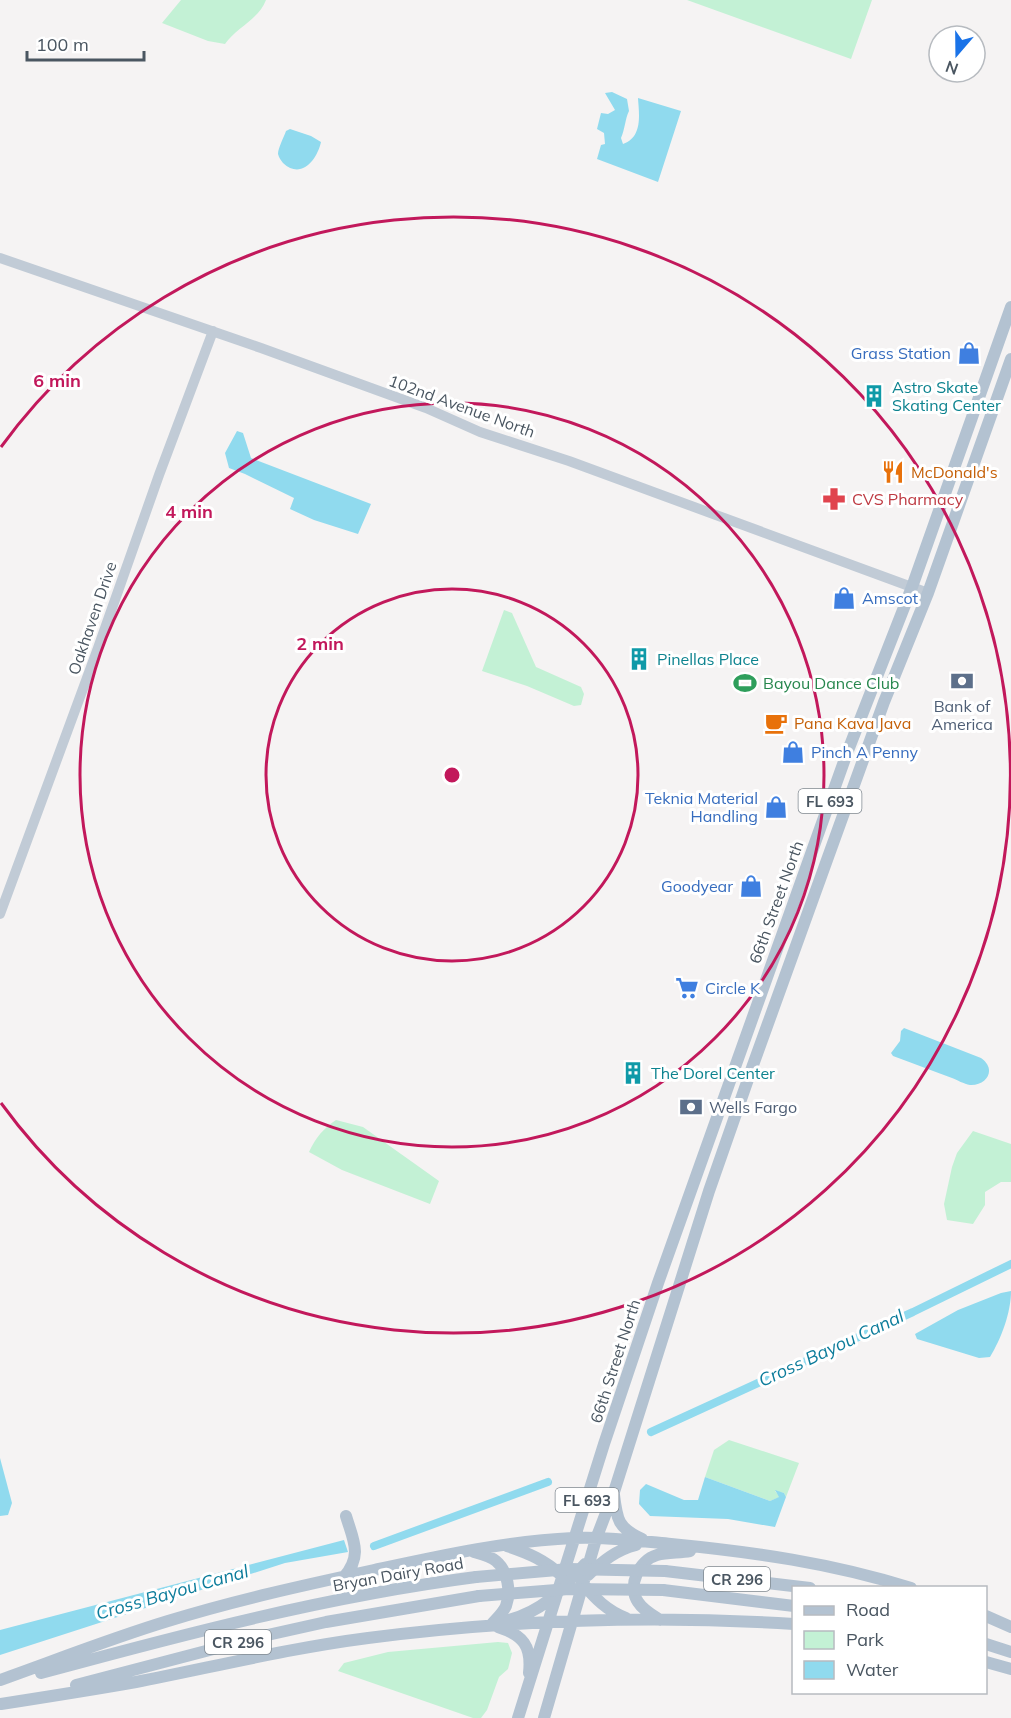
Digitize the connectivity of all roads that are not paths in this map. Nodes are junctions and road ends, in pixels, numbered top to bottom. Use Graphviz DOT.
graph roads {
  1 [pos="0,258"];
  2 [pos="1011,307"];
  3 [pos="213,331"];
  4 [pos="1011,359"];
  5 [pos="912,587"];
  6 [pos="928,593"];
  7 [pos="0,914"];
  8 [pos="780,941"];
  9 [pos="766,1030"];
  10 [pos="614,1492"];
  11 [pos="346,1516"];
  12 [pos="576,1537"];
  13 [pos="596,1539"];
  14 [pos="649,1542"];
  15 [pos="501,1545"];
  16 [pos="718,1549"];
  17 [pos="470,1551"];
  18 [pos="344,1577"];
  19 [pos="575,1581"];
  20 [pos="801,1586"];
  21 [pos="907,1586"];
  22 [pos="557,1595"];
  23 [pos="792,1606"];
  24 [pos="553,1609"];
  25 [pos="987,1616"];
  26 [pos="632,1620"];
  27 [pos="661,1620"];
  28 [pos="573,1622"];
  29 [pos="549,1623"];
  30 [pos="792,1624"];
  31 [pos="491,1625"];
  32 [pos="987,1625"];
  33 [pos="1011,1627"];
  34 [pos="1011,1633"];
  35 [pos="987,1644"];
  36 [pos="1011,1652"];
  37 [pos="987,1662"];
  38 [pos="1011,1669"];
  39 [pos="0,1682"];
  40 [pos="528,1689"];
  41 [pos="1,1704"];
  42 [pos="518,1718"];
  43 [pos="544,1718"];
  1 -- 3 [label="street, 102nd Avenue North"];
  2 -- 5 [label="main road, 66th Street North / FL 693"];
  3 -- 5 [label="street, 102nd Avenue North"];
  3 -- 7 [label="street, Oakhaven Drive"];
  4 -- 6 [label="main road, 66th Street North / FL 693"];
  5 -- 6 [label="street, 102nd Avenue North"];
  5 -- 8 [label="main road, 66th Street North / FL 693"];
  6 -- 9 [label="main road, 66th Street North / FL 693"];
  8 -- 9 [label="main road"];
  8 -- 12 [label="main road, 66th Street North / FL 693"];
  9 -- 10 [label="main road, 66th Street North / FL 693"];
  10 -- 13 [label="main road, 66th Street North / FL 693"];
  10 -- 14 [label="main road"];
  11 -- 18 [label="main road"];
  12 -- 13 [label="main road"];
  12 -- 15 [label="main road"];
  12 -- 19 [label="main road, 66th Street North / FL 693"];
  13 -- 14 [label="main road"];
  13 -- 19 [label="main road, 66th Street North / FL 693"];
  14 -- 16 [label="main road"];
  14 -- 19 [label="main road"];
  15 -- 17 [label="main road"];
  15 -- 19 [label="main road"];
  16 -- 21 [label="main road"];
  16 -- 27 [label="main road"];
  17 -- 18 [label="main road"];
  17 -- 31 [label="main road"];
  18 -- 39 [label="main road"];
  19 -- 22 [label="main road"];
  19 -- 24 [label="main road"];
  19 -- 26 [label="main road"];
  19 -- 28 [label="main road"];
  20 -- 39 [label="main road, Bryan Dairy Road / CR 296, bridge"];
  22 -- 24 [label="main road"];
  22 -- 31 [label="main road"];
  23 -- 41 [label="main road, CR 296, bridge"];
  24 -- 29 [label="main road"];
  25 -- 33 [label="main road"];
  26 -- 27 [label="main road"];
  26 -- 28 [label="main road"];
  27 -- 30 [label="main road"];
  28 -- 29 [label="main road"];
  28 -- 43 [label="main road"];
  29 -- 31 [label="main road"];
  29 -- 40 [label="main road"];
  31 -- 40 [label="main road"];
  31 -- 41 [label="main road"];
  32 -- 34 [label="main road"];
  35 -- 36 [label="main road"];
  37 -- 38 [label="main road"];
  40 -- 42 [label="main road"];
}
